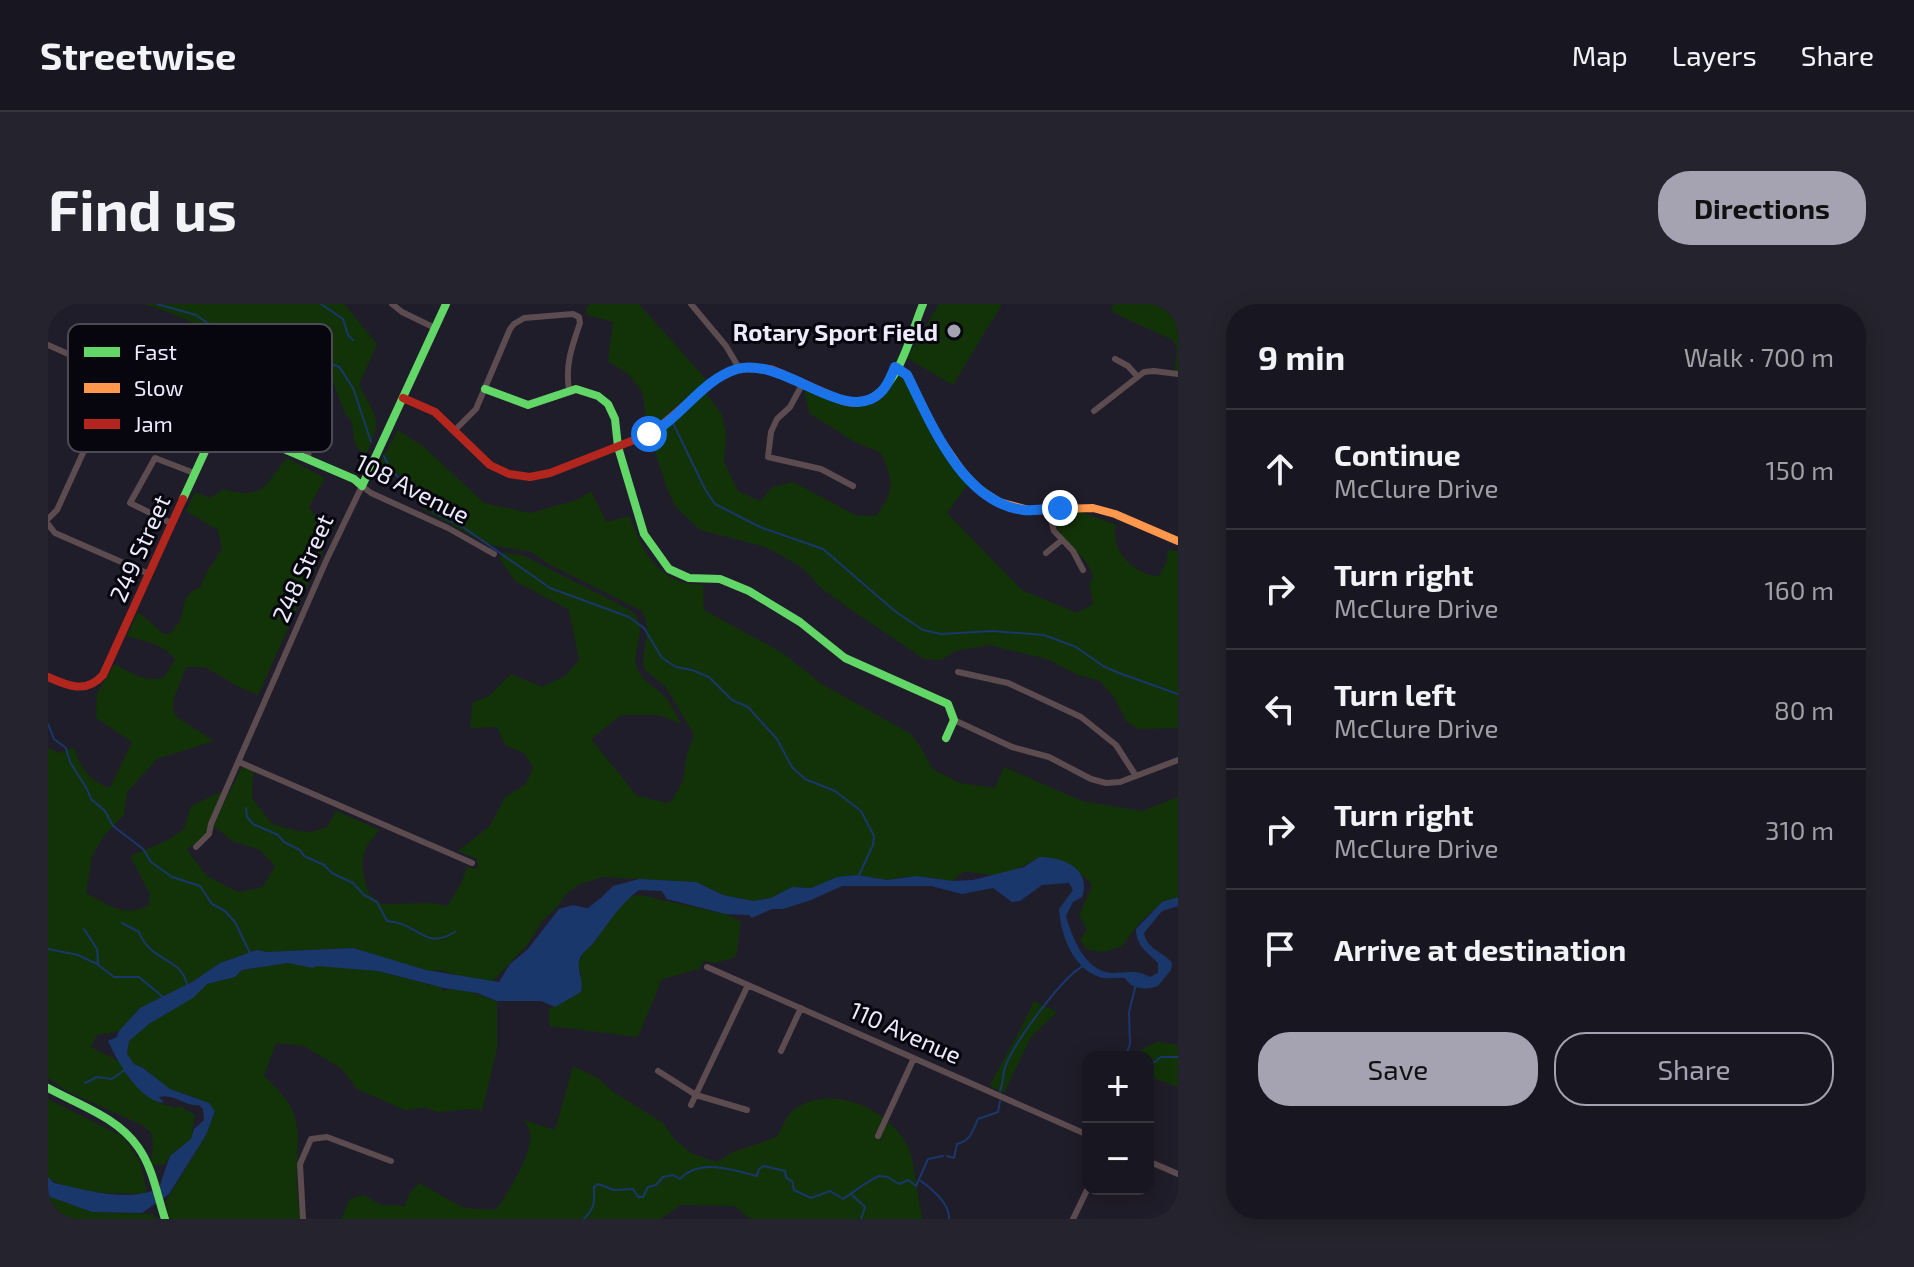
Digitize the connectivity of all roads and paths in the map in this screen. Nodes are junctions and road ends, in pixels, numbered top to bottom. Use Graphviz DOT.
graph roads {
  1 [pos="392,304"];
  2 [pos="446,304"];
  3 [pos="691,304"];
  4 [pos="923,304"];
  5 [pos="435,328"];
  6 [pos="48,345"];
  7 [pos="68,354"];
  8 [pos="1115,359"];
  9 [pos="895,367"];
  10 [pos="739,368"];
  11 [pos="1178,374"];
  12 [pos="1137,376"];
  13 [pos="803,383"];
  14 [pos="485,389"];
  15 [pos="569,390"];
  16 [pos="403,398"];
  17 [pos="1094,411"];
  18 [pos="454,431"];
  19 [pos="618,447"];
  20 [pos="83,452"];
  21 [pos="204,452"];
  22 [pos="292,452"];
  23 [pos="309,452"];
  24 [pos="308,459"];
  25 [pos="194,473"];
  26 [pos="362,486"];
  27 [pos="853,486"];
  28 [pos="1048,509"];
  29 [pos="48,521"];
  30 [pos="171,523"];
  31 [pos="1062,540"];
  32 [pos="1178,541"];
  33 [pos="1046,553"];
  34 [pos="494,554"];
  35 [pos="1083,570"];
  36 [pos="149,574"];
  37 [pos="958,672"];
  38 [pos="48,677"];
  39 [pos="954,720"];
  40 [pos="946,738"];
  41 [pos="1178,760"];
  42 [pos="239,762"];
  43 [pos="1136,776"];
  44 [pos="196,847"];
  45 [pos="472,863"];
  46 [pos="707,967"];
  47 [pos="748,985"];
  48 [pos="801,1008"];
  49 [pos="781,1051"];
  50 [pos="914,1058"];
  51 [pos="658,1071"];
  52 [pos="48,1088"];
  53 [pos="696,1095"];
  54 [pos="691,1105"];
  55 [pos="747,1110"];
  56 [pos="1082,1132"];
  57 [pos="878,1136"];
  58 [pos="391,1161"];
  59 [pos="1154,1164"];
  60 [pos="1178,1174"];
  61 [pos="1085,1195"];
  62 [pos="163,1216"];
  63 [pos="303,1219"];
  64 [pos="1073,1219"];
  1 -- 5 [label="street"];
  2 -- 5 [label="street, 248 Street"];
  3 -- 10 [label="street"];
  4 -- 9 [label="street"];
  5 -- 16 [label="street, 248 Street"];
  6 -- 7 [label="street, 108 Avenue"];
  8 -- 12 [label="street"];
  9 -- 13 [label="street"];
  9 -- 28 [label="street"];
  10 -- 13 [label="street"];
  10 -- 19 [label="street"];
  11 -- 12 [label="street"];
  12 -- 17 [label="street"];
  13 -- 27 [label="street"];
  14 -- 15 [label="street"];
  14 -- 15 [label="street"];
  14 -- 18 [label="street"];
  15 -- 19 [label="street"];
  16 -- 18 [label="street"];
  16 -- 26 [label="street, 248 Street"];
  18 -- 19 [label="street"];
  19 -- 39 [label="street"];
  20 -- 29 [label="street"];
  21 -- 25 [label="street, 249 Street"];
  22 -- 24 [label="street, 108 Avenue"];
  23 -- 24 [label="street"];
  24 -- 26 [label="street, 108 Avenue"];
  25 -- 30 [label="street, 249 Street"];
  25 -- 30 [label="street"];
  26 -- 34 [label="street, 108 Avenue"];
  26 -- 42 [label="street, 248 Street"];
  28 -- 31 [label="street"];
  28 -- 32 [label="street"];
  29 -- 36 [label="street"];
  30 -- 36 [label="street, 249 Street"];
  31 -- 33 [label="street"];
  31 -- 35 [label="street"];
  36 -- 38 [label="street, 249 Street"];
  37 -- 43 [label="street"];
  39 -- 40 [label="street"];
  39 -- 43 [label="street"];
  41 -- 43 [label="street"];
  42 -- 44 [label="street, 248 Street"];
  42 -- 45 [label="street"];
  46 -- 47 [label="street, 110 Avenue"];
  47 -- 48 [label="street, 110 Avenue"];
  47 -- 53 [label="street"];
  48 -- 49 [label="street"];
  48 -- 50 [label="street, 110 Avenue"];
  50 -- 56 [label="street, 110 Avenue"];
  50 -- 57 [label="street"];
  51 -- 53 [label="street"];
  52 -- 62 [label="street"];
  53 -- 54 [label="street"];
  53 -- 55 [label="street"];
  58 -- 63 [label="street"];
  59 -- 60 [label="street"];
  61 -- 64 [label="street"];
}
